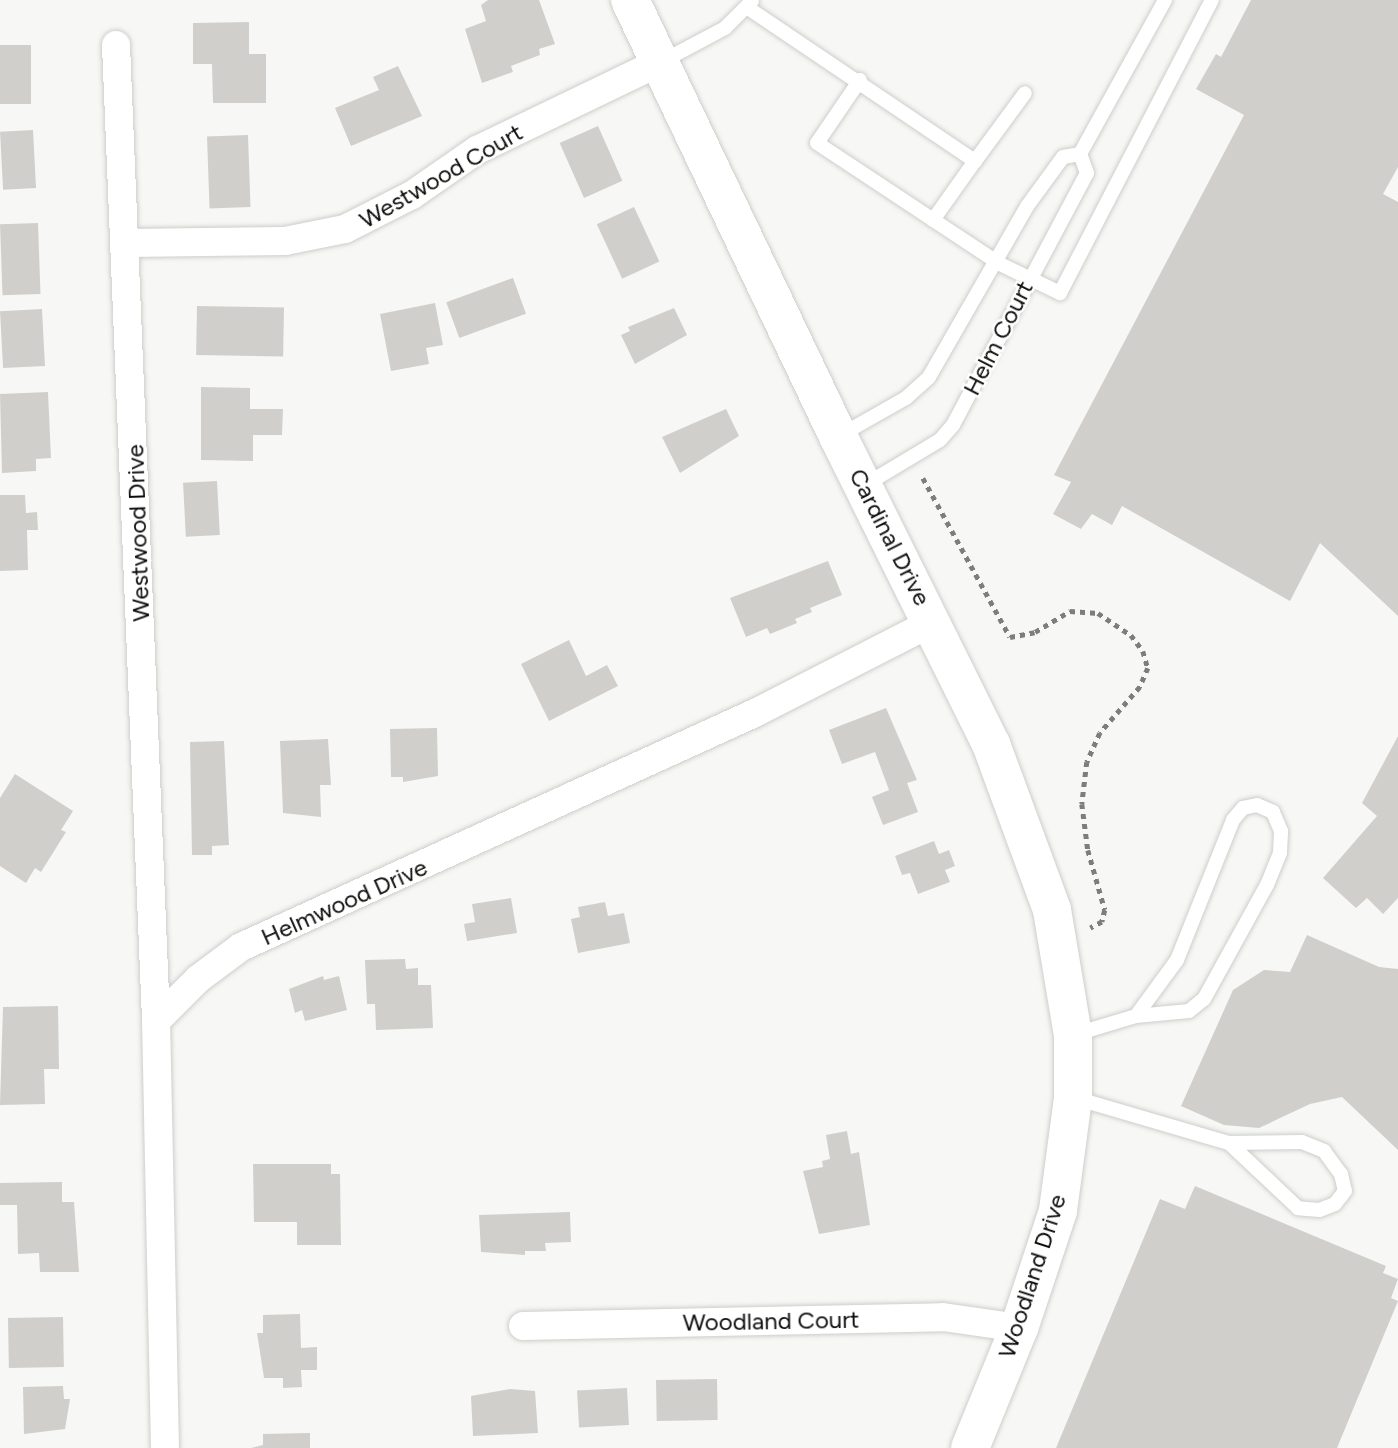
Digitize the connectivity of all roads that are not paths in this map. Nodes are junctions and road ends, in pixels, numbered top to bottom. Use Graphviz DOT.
graph roads {
  1 [pos="630,0"];
  2 [pos="1165,0"];
  3 [pos="1212,0"];
  4 [pos="751,4"];
  5 [pos="116,45"];
  6 [pos="658,63"];
  7 [pos="860,80"];
  8 [pos="1025,93"];
  9 [pos="1080,154"];
  10 [pos="975,161"];
  11 [pos="933,220"];
  12 [pos="127,243"];
  13 [pos="998,263"];
  14 [pos="1028,279"];
  15 [pos="838,436"];
  16 [pos="863,486"];
  17 [pos="933,622"];
  18 [pos="1136,1016"];
  19 [pos="156,1021"];
  20 [pos="1073,1035"];
  21 [pos="1073,1098"];
  22 [pos="1229,1143"];
  23 [pos="523,1326"];
  24 [pos="1019,1328"];
  25 [pos="165,1448"];
  26 [pos="970,1448"];
  1 -- 6 [label="main road, Cardinal Drive"];
  2 -- 9 [label="lane, Helm Court"];
  3 -- 14 [label="lane"];
  4 -- 6 [label="lane"];
  4 -- 7 [label="lane"];
  5 -- 12 [label="street, Westwood Drive"];
  6 -- 12 [label="street, Westwood Court"];
  6 -- 15 [label="main road, Cardinal Drive"];
  7 -- 10 [label="lane"];
  7 -- 11 [label="lane"];
  8 -- 10 [label="lane"];
  9 -- 13 [label="lane, Helm Court"];
  9 -- 14 [label="lane, Helm Court"];
  10 -- 11 [label="lane"];
  11 -- 13 [label="lane"];
  12 -- 19 [label="street, Westwood Drive"];
  13 -- 14 [label="lane"];
  13 -- 15 [label="lane, Helm Court"];
  14 -- 16 [label="lane, Helm Court"];
  15 -- 16 [label="main road, Cardinal Drive"];
  16 -- 17 [label="main road, Cardinal Drive"];
  17 -- 19 [label="street, Helmwood Drive"];
  17 -- 20 [label="main road, Cardinal Drive"];
  18 -- 18 [label="lane"];
  18 -- 20 [label="lane"];
  19 -- 25 [label="street"];
  20 -- 21 [label="main road, Cardinal Drive"];
  21 -- 22 [label="lane"];
  21 -- 24 [label="main road, Woodland Drive"];
  22 -- 22 [label="lane"];
  23 -- 24 [label="street, Woodland Court"];
  24 -- 26 [label="main road, Woodland Drive"];
}
